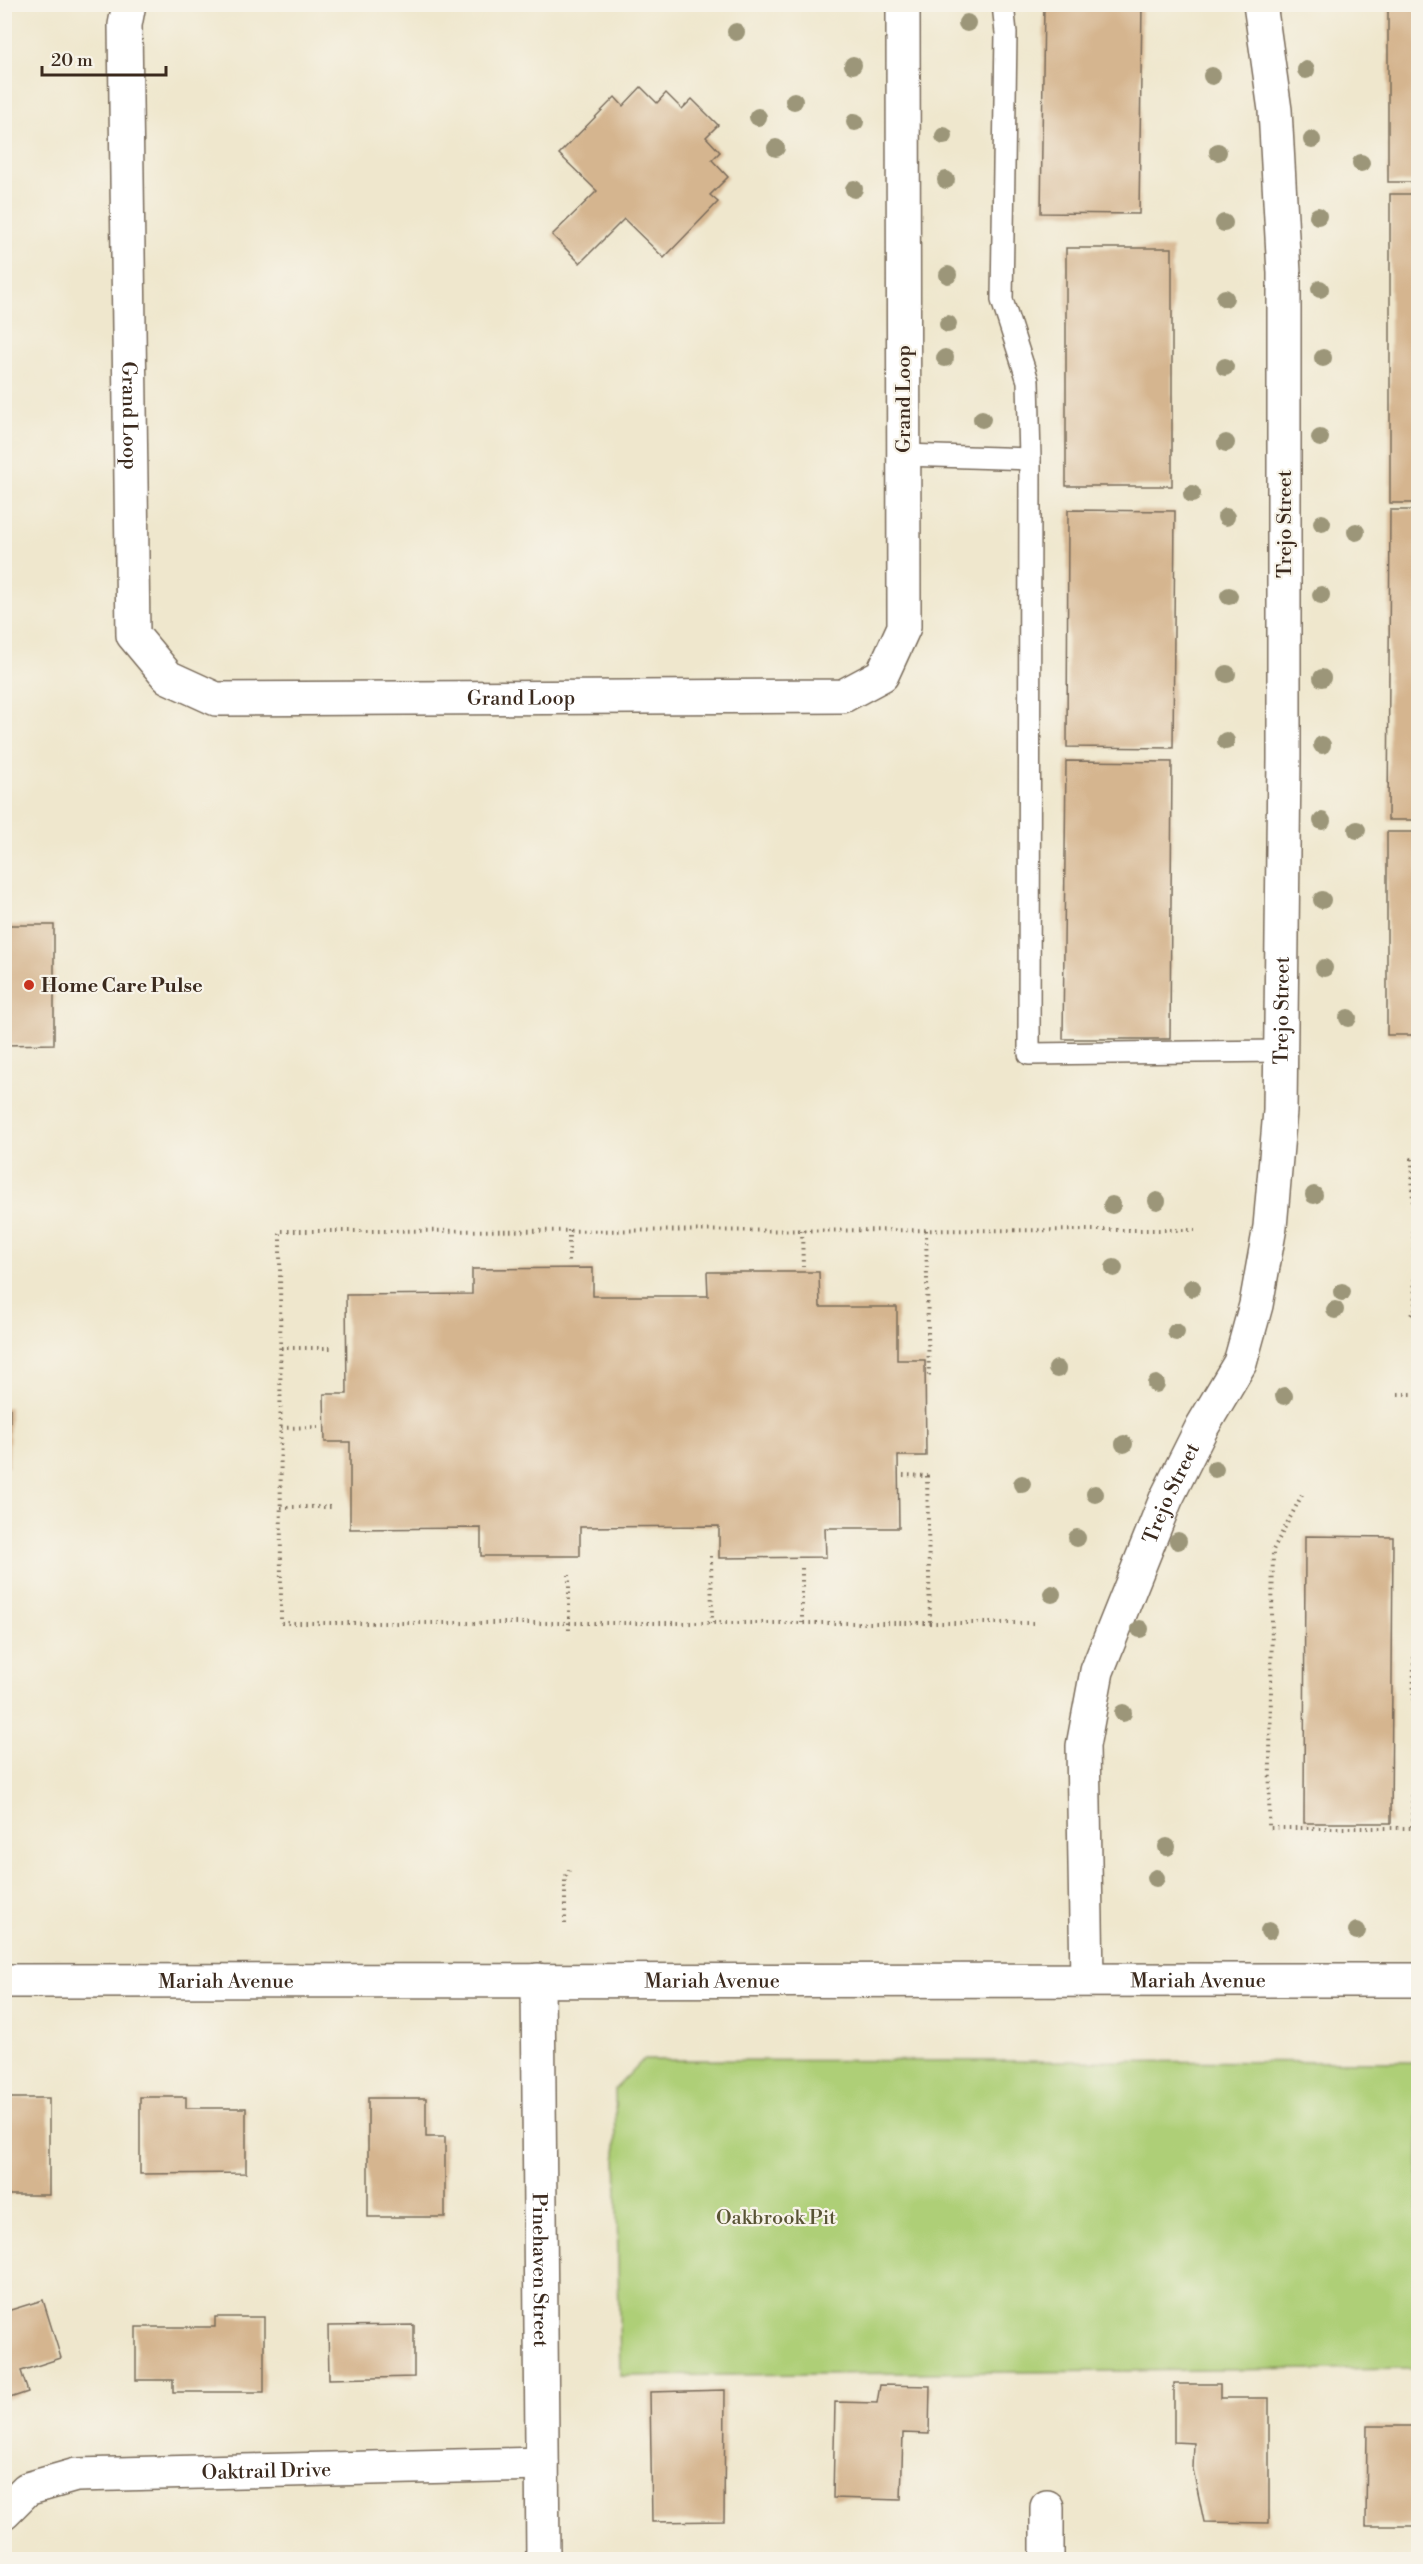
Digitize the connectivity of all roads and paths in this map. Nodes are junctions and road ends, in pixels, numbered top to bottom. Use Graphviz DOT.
graph roads {
  1 [pos="129,4"];
  2 [pos="903,4"];
  3 [pos="1003,4"];
  4 [pos="1260,4"];
  5 [pos="903,455"];
  6 [pos="1030,459"];
  7 [pos="1280,1051"];
  8 [pos="1419,1160"];
  9 [pos="568,1230"];
  10 [pos="802,1230"];
  11 [pos="927,1230"];
  12 [pos="1195,1230"];
  13 [pos="568,1265"];
  14 [pos="803,1267"];
  15 [pos="1417,1309"];
  16 [pos="1411,1314"];
  17 [pos="281,1348"];
  18 [pos="331,1348"];
  19 [pos="928,1379"];
  20 [pos="1410,1388"];
  21 [pos="1398,1394"];
  22 [pos="1410,1394"];
  23 [pos="318,1427"];
  24 [pos="281,1428"];
  25 [pos="903,1474"];
  26 [pos="1302,1496"];
  27 [pos="281,1507"];
  28 [pos="332,1507"];
  29 [pos="711,1556"];
  30 [pos="802,1568"];
  31 [pos="569,1575"];
  32 [pos="568,1623"];
  33 [pos="712,1623"];
  34 [pos="802,1623"];
  35 [pos="930,1623"];
  36 [pos="1033,1623"];
  37 [pos="568,1630"];
  38 [pos="1416,1675"];
  39 [pos="1413,1828"];
  40 [pos="1419,1828"];
  41 [pos="568,1870"];
  42 [pos="565,1924"];
  43 [pos="1087,1979"];
  44 [pos="538,1980"];
  45 [pos="1419,1980"];
  46 [pos="4,1981"];
  47 [pos="542,2464"];
  48 [pos="1047,2507"];
  49 [pos="4,2512"];
  50 [pos="543,2559"];
  51 [pos="1047,2559"];
  1 -- 5 [label="street, Grand Loop"];
  2 -- 5 [label="street, Grand Loop"];
  3 -- 6 [label="lane"];
  4 -- 7 [label="street, Trejo Street"];
  5 -- 6 [label="lane"];
  6 -- 7 [label="lane"];
  7 -- 43 [label="street, Trejo Street"];
  8 -- 15 [label="path"];
  9 -- 10 [label="path"];
  9 -- 13 [label="path"];
  9 -- 17 [label="path"];
  10 -- 11 [label="path"];
  10 -- 14 [label="path"];
  11 -- 12 [label="path"];
  11 -- 19 [label="path"];
  15 -- 16 [label="path"];
  17 -- 18 [label="path"];
  17 -- 24 [label="path"];
  20 -- 22 [label="path"];
  21 -- 22 [label="path"];
  22 -- 38 [label="path"];
  23 -- 24 [label="path"];
  24 -- 27 [label="path"];
  25 -- 35 [label="path"];
  26 -- 39 [label="path"];
  27 -- 28 [label="path"];
  27 -- 32 [label="path"];
  29 -- 33 [label="path"];
  30 -- 34 [label="path"];
  31 -- 32 [label="path"];
  32 -- 33 [label="path"];
  32 -- 37 [label="path"];
  33 -- 34 [label="path"];
  34 -- 35 [label="path"];
  35 -- 36 [label="path"];
  38 -- 39 [label="path"];
  39 -- 40 [label="path"];
  41 -- 42 [label="path"];
  43 -- 44 [label="street, Mariah Avenue"];
  43 -- 45 [label="street, Mariah Avenue"];
  44 -- 46 [label="street, Mariah Avenue"];
  44 -- 47 [label="street, Pinehaven Street"];
  47 -- 49 [label="street, Oaktrail Drive"];
  47 -- 50 [label="street, Pinehaven Street"];
  48 -- 51 [label="street"];
}
